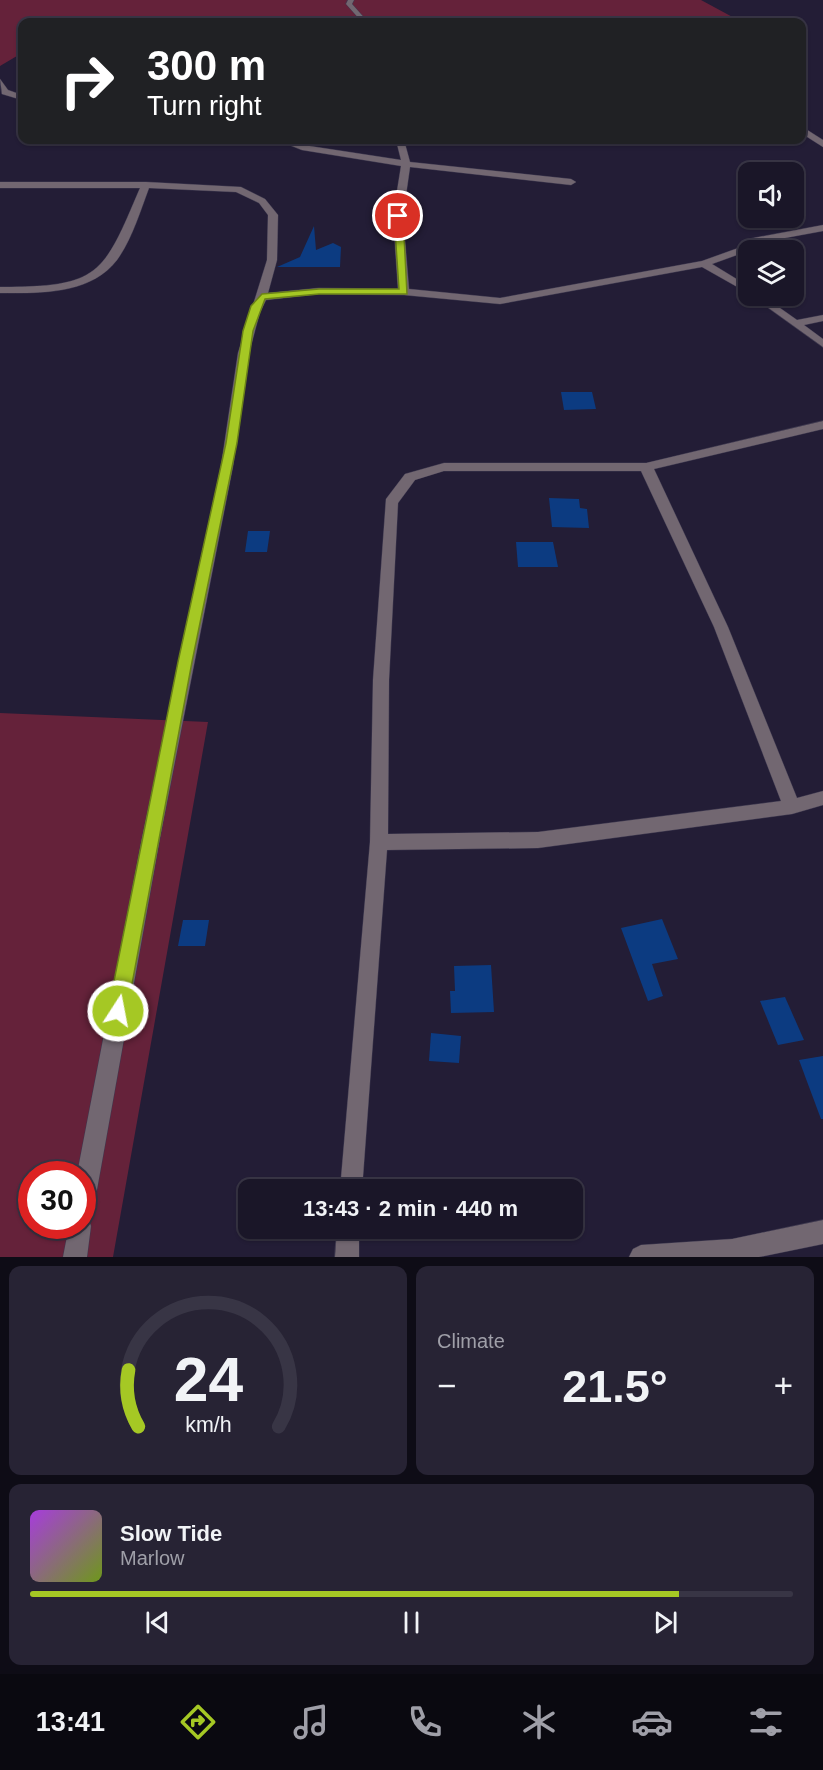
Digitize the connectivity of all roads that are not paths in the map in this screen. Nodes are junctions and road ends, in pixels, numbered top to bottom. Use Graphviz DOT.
graph roads {
  1 [pos="351,0"];
  2 [pos="361,18"];
  3 [pos="0,81"];
  4 [pos="18,97"];
  5 [pos="806,132"];
  6 [pos="293,144"];
  7 [pos="401,144"];
  8 [pos="823,144"];
  9 [pos="406,162"];
  10 [pos="571,182"];
  11 [pos="0,185"];
  12 [pos="146,185"];
  13 [pos="823,228"];
  14 [pos="704,264"];
  15 [pos="738,284"];
  16 [pos="0,290"];
  17 [pos="404,292"];
  18 [pos="262,297"];
  19 [pos="771,306"];
  20 [pos="823,318"];
  21 [pos="795,324"];
  22 [pos="823,344"];
  23 [pos="823,425"];
  24 [pos="646,467"];
  25 [pos="823,798"];
  26 [pos="792,807"];
  27 [pos="379,842"];
  28 [pos="91,1161"];
  29 [pos="352,1179"];
  30 [pos="823,1232"];
  31 [pos="78,1239"];
  32 [pos="347,1239"];
  33 [pos="75,1257"];
  34 [pos="346,1257"];
  35 [pos="641,1257"];
  1 -- 2 [label="street"];
  3 -- 4 [label="street"];
  5 -- 8 [label="street"];
  6 -- 9 [label="street"];
  7 -- 9 [label="street"];
  9 -- 10 [label="street"];
  9 -- 17 [label="street"];
  11 -- 12 [label="street"];
  12 -- 16 [label="street"];
  12 -- 18 [label="street"];
  13 -- 14 [label="street"];
  14 -- 15 [label="street"];
  14 -- 17 [label="street"];
  17 -- 18 [label="street"];
  18 -- 28 [label="street"];
  19 -- 21 [label="street"];
  20 -- 21 [label="street"];
  21 -- 22 [label="street"];
  23 -- 24 [label="street"];
  24 -- 26 [label="street"];
  24 -- 27 [label="street"];
  25 -- 26 [label="street"];
  26 -- 27 [label="street"];
  27 -- 29 [label="street"];
  30 -- 35 [label="street"];
  31 -- 33 [label="street"];
  32 -- 34 [label="street"];
}
